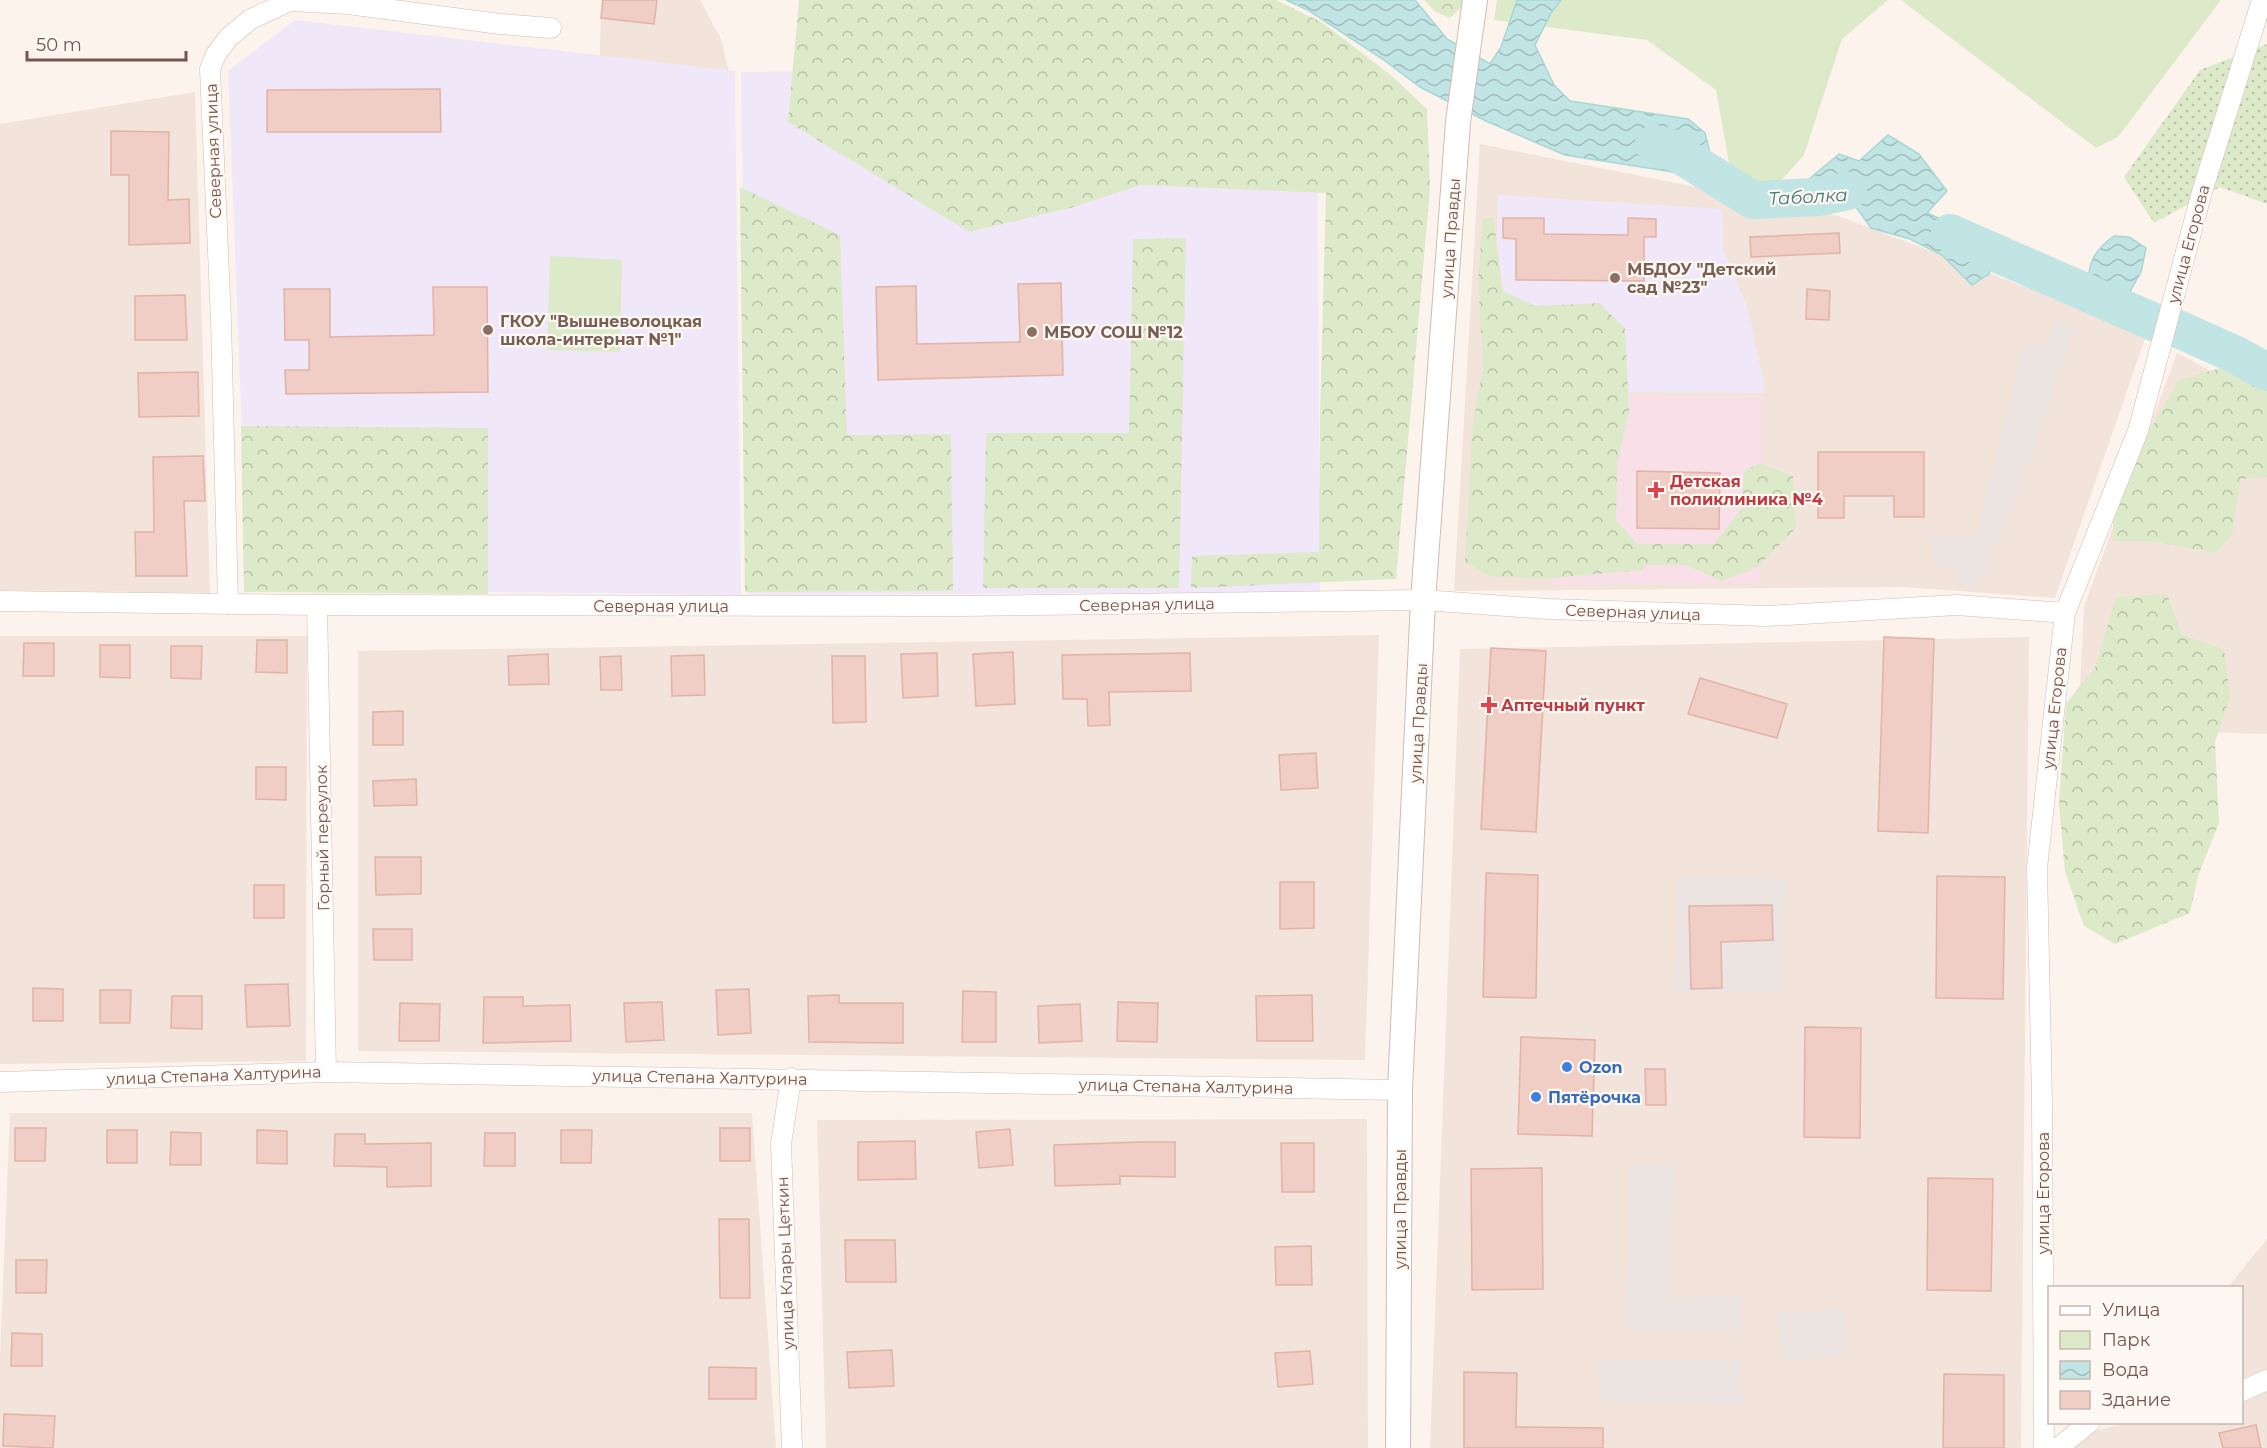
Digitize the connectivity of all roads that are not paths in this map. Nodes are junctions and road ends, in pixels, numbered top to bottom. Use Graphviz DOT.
graph roads {
  1 [pos="1475,0"];
  2 [pos="2262,0"];
  3 [pos="551,28"];
  4 [pos="1423,600"];
  5 [pos="0,601"];
  6 [pos="228,604"];
  7 [pos="317,605"];
  8 [pos="2065,613"];
  9 [pos="326,1072"];
  10 [pos="791,1078"];
  11 [pos="0,1082"];
  12 [pos="1400,1090"];
  13 [pos="2267,1380"];
  14 [pos="2243,1389"];
  15 [pos="2088,1424"];
  16 [pos="792,1448"];
  17 [pos="1398,1448"];
  18 [pos="2044,1448"];
  19 [pos="2058,1448"];
  1 -- 4 [label="street, улица Правды"];
  2 -- 8 [label="street, улица Егорова"];
  3 -- 6 [label="street, Северная улица"];
  4 -- 7 [label="street, Северная улица"];
  4 -- 8 [label="street, Северная улица"];
  4 -- 12 [label="street, улица Правды"];
  5 -- 6 [label="street, Северная улица"];
  6 -- 7 [label="street, Северная улица"];
  7 -- 9 [label="street, Горный переулок"];
  8 -- 18 [label="street, улица Егорова"];
  9 -- 10 [label="street, улица Степана Халтурина"];
  9 -- 11 [label="street, улица Степана Халтурина"];
  10 -- 12 [label="street, улица Степана Халтурина"];
  10 -- 16 [label="street, улица Клары Цеткин"];
  12 -- 17 [label="street, улица Правды"];
  13 -- 14 [label="street"];
  15 -- 19 [label="street"];
}
